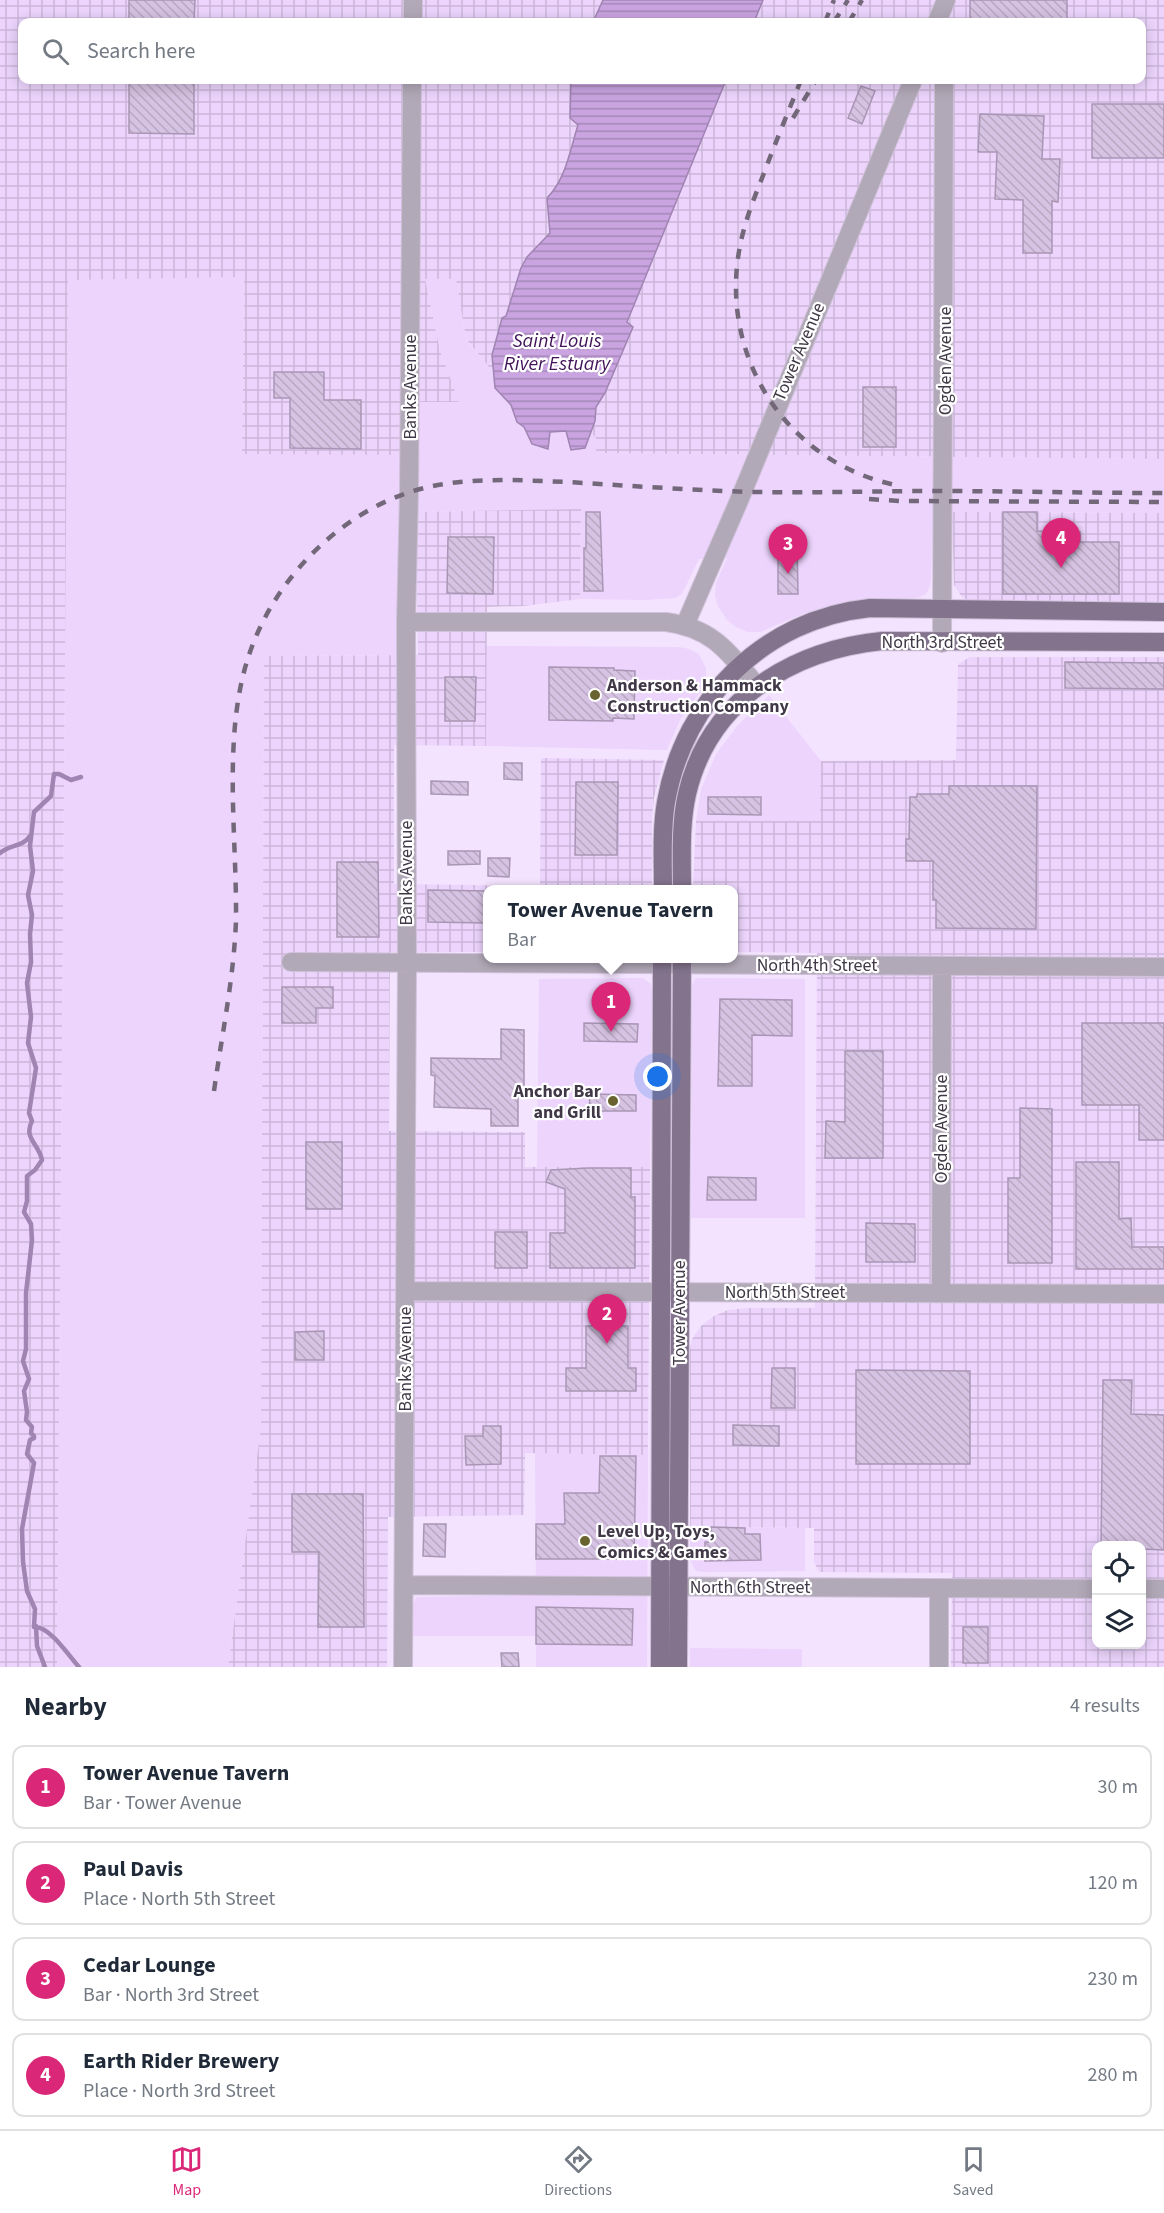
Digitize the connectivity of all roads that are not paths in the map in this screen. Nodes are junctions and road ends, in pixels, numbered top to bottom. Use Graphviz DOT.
graph roads {
  1 [pos="413,0"];
  2 [pos="413,18"];
  3 [pos="412,84"];
  4 [pos="911,84"];
  5 [pos="944,84"];
  6 [pos="943,608"];
  7 [pos="1164,612"];
  8 [pos="406,622"];
  9 [pos="685,625"];
  10 [pos="1164,642"];
  11 [pos="942,643"];
  12 [pos="739,665"];
  13 [pos="757,686"];
  14 [pos="663,885"];
  15 [pos="682,885"];
  16 [pos="291,962"];
  17 [pos="483,962"];
  18 [pos="738,962"];
  19 [pos="406,963"];
  20 [pos="662,963"];
  21 [pos="682,963"];
  22 [pos="942,966"];
  23 [pos="1164,967"];
  24 [pos="405,1291"];
  25 [pos="670,1292"];
  26 [pos="941,1293"];
  27 [pos="1164,1294"];
  28 [pos="404,1586"];
  29 [pos="669,1587"];
  30 [pos="939,1588"];
  31 [pos="1092,1588"];
  32 [pos="1146,1589"];
  33 [pos="1164,1589"];
  34 [pos="403,1667"];
  35 [pos="660,1667"];
  36 [pos="678,1667"];
  37 [pos="939,1667"];
  1 -- 2 [label="street"];
  3 -- 8 [label="street, Banks Avenue"];
  4 -- 9 [label="street, Tower Avenue"];
  5 -- 6 [label="street, Ogden Avenue"];
  6 -- 7 [label="main road, North 3rd Street"];
  6 -- 11 [label="street, Ogden Avenue"];
  6 -- 12 [label="main road, North 3rd Street"];
  8 -- 9 [label="street"];
  8 -- 19 [label="street, Banks Avenue"];
  9 -- 12 [label="street"];
  10 -- 11 [label="main road, North 3rd Street"];
  11 -- 13 [label="main road, North 3rd Street"];
  12 -- 13 [label="street"];
  12 -- 14 [label="main road"];
  13 -- 15 [label="main road"];
  16 -- 19 [label="street, North 4th Street"];
  17 -- 19 [label="street, North 4th Street"];
  18 -- 22 [label="street, North 4th Street"];
  19 -- 24 [label="street, Banks Avenue"];
  20 -- 25 [label="main road, Tower Avenue"];
  21 -- 25 [label="main road, Tower Avenue"];
  22 -- 23 [label="street, North 4th Street"];
  22 -- 26 [label="street, Ogden Avenue"];
  24 -- 25 [label="street, North 5th Street"];
  24 -- 28 [label="street, Banks Avenue"];
  25 -- 26 [label="street, North 5th Street"];
  25 -- 29 [label="main road, Tower Avenue"];
  26 -- 27 [label="street, North 5th Street"];
  28 -- 29 [label="street, North 6th Street"];
  28 -- 34 [label="street, Banks Avenue"];
  29 -- 30 [label="street, North 6th Street"];
  29 -- 35 [label="main road, Tower Avenue"];
  29 -- 36 [label="main road, Tower Avenue"];
  30 -- 31 [label="street, North 6th Street"];
  30 -- 37 [label="street"];
  32 -- 33 [label="street"];
}
